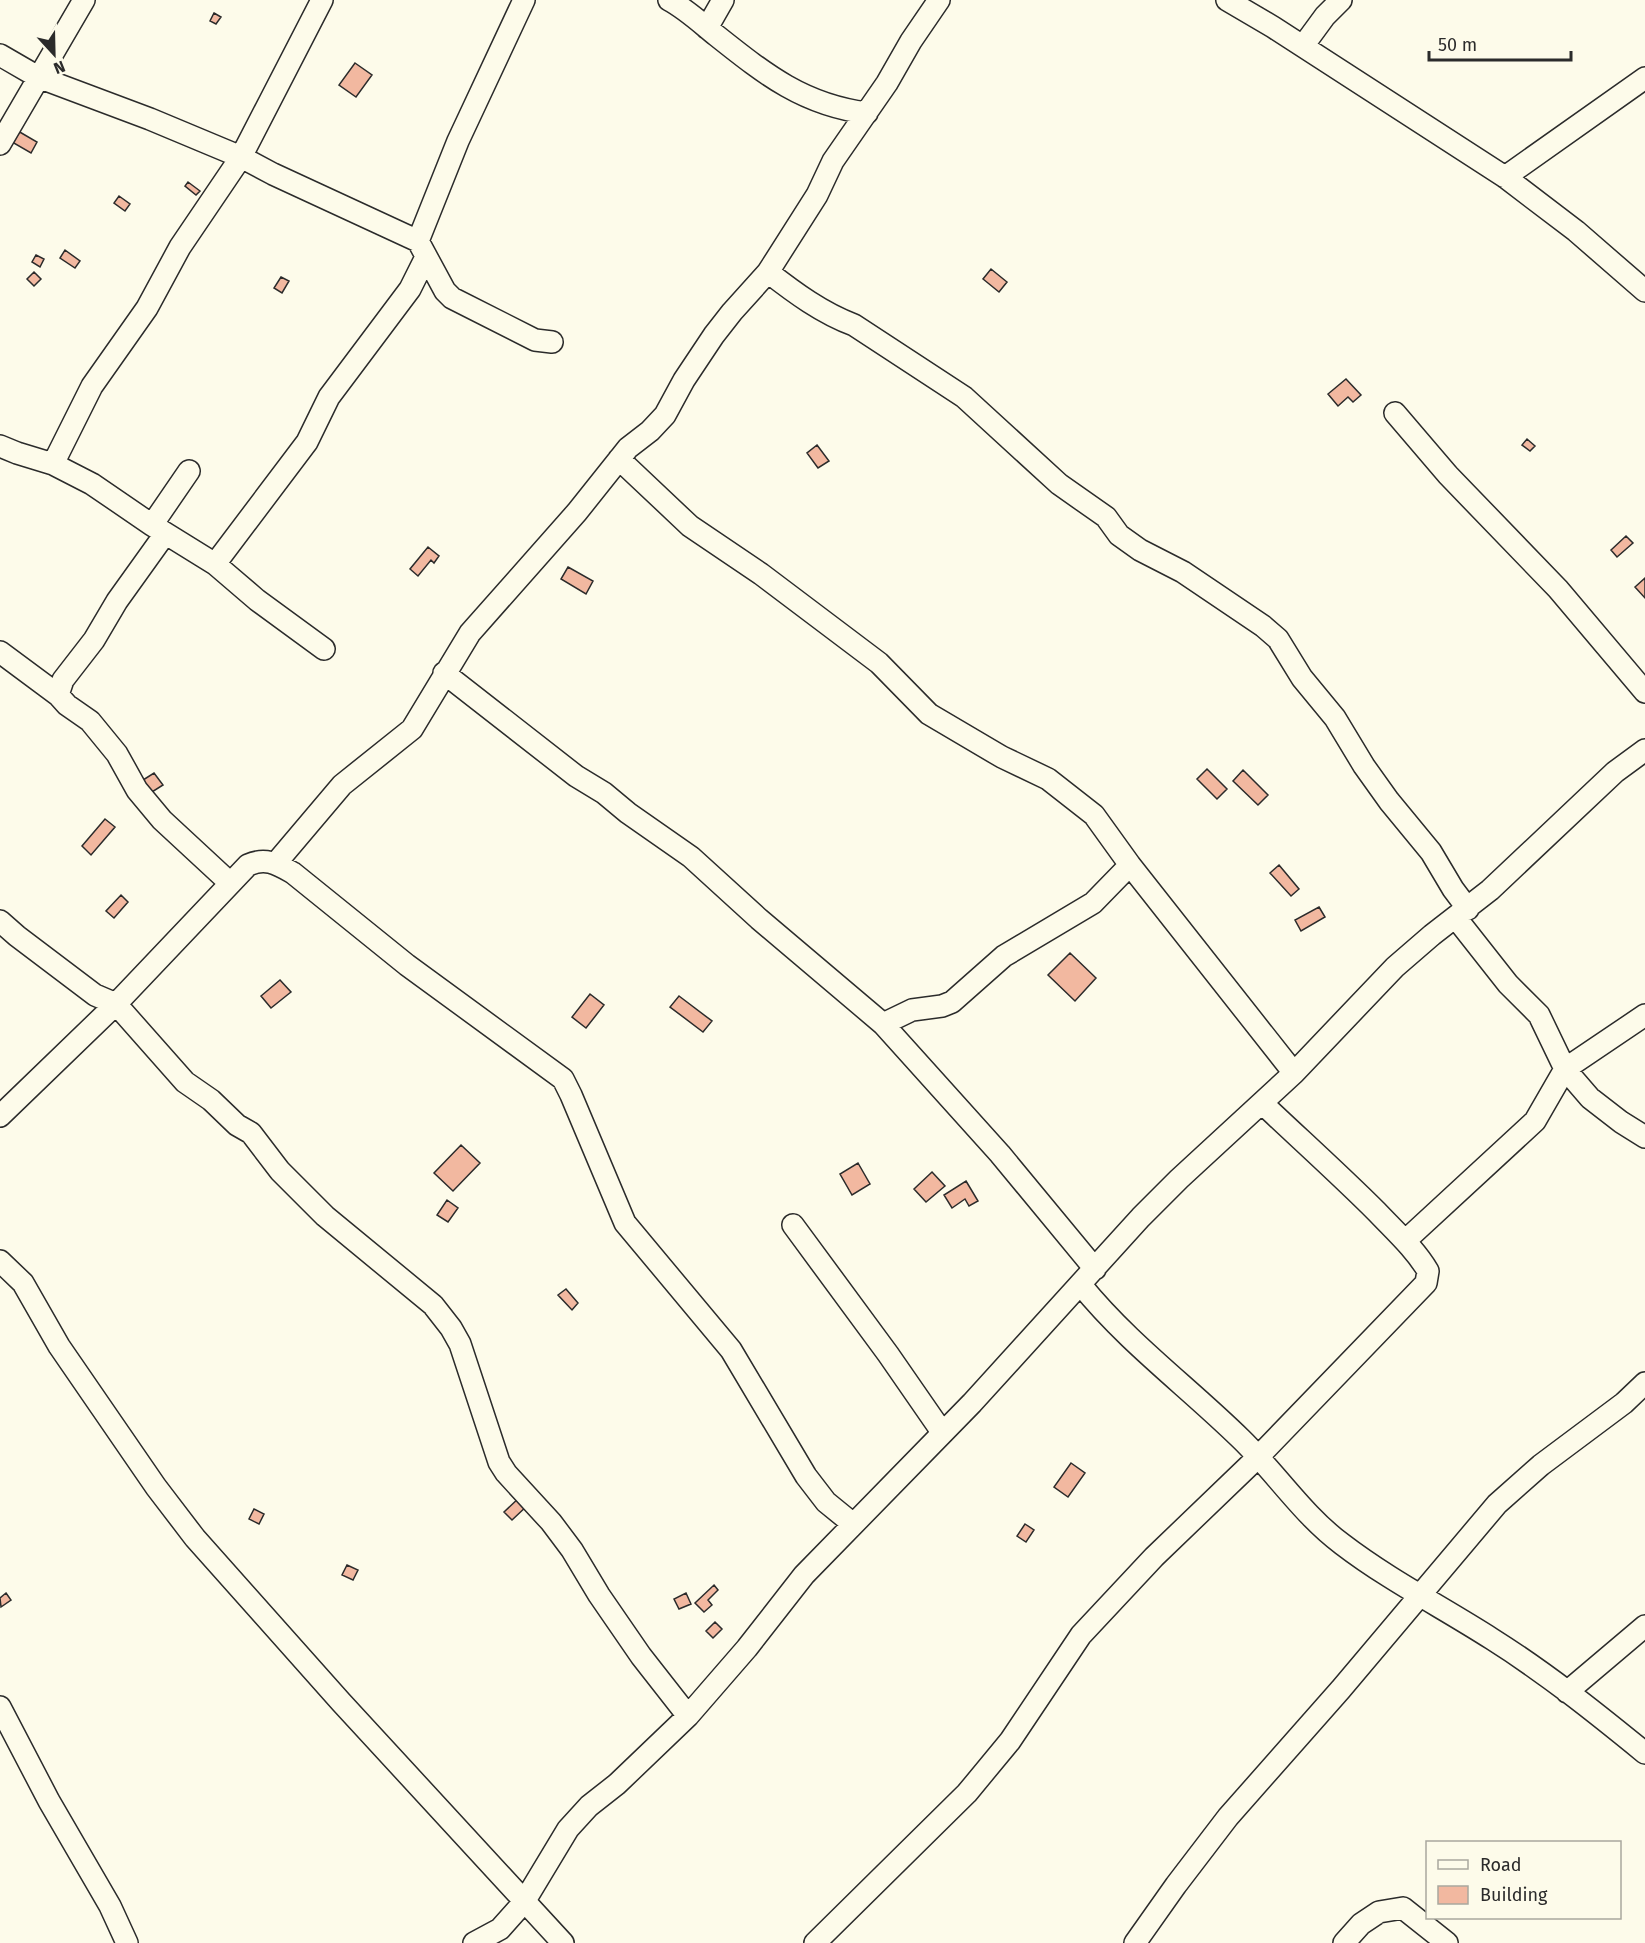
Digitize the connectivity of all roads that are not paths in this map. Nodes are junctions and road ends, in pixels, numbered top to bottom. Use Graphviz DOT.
graph roads {
  1 [pos="84,0"];
  2 [pos="322,0"];
  3 [pos="524,0"];
  4 [pos="669,0"];
  5 [pos="723,0"];
  6 [pos="939,0"];
  7 [pos="1227,0"];
  8 [pos="1341,0"];
  9 [pos="707,28"];
  10 [pos="1303,46"];
  11 [pos="0,56"];
  12 [pos="38,77"];
  13 [pos="1645,78"];
  14 [pos="867,113"];
  15 [pos="0,144"];
  16 [pos="241,157"];
  17 [pos="1505,177"];
  18 [pos="422,249"];
  19 [pos="768,272"];
  20 [pos="1645,291"];
  21 [pos="552,342"];
  22 [pos="1395,413"];
  23 [pos="0,446"];
  24 [pos="619,459"];
  25 [pos="53,464"];
  26 [pos="189,471"];
  27 [pos="159,529"];
  28 [pos="215,564"];
  29 [pos="324,649"];
  30 [pos="0,652"];
  31 [pos="444,673"];
  32 [pos="1645,692"];
  33 [pos="58,695"];
  34 [pos="1645,750"];
  35 [pos="276,863"];
  36 [pos="1130,866"];
  37 [pos="231,883"];
  38 [pos="1462,914"];
  39 [pos="0,921"];
  40 [pos="116,1004"];
  41 [pos="1645,1015"];
  42 [pos="883,1024"];
  43 [pos="1565,1069"];
  44 [pos="1294,1073"];
  45 [pos="1263,1104"];
  46 [pos="0,1116"];
  47 [pos="1645,1137"];
  48 [pos="793,1225"];
  49 [pos="1405,1241"];
  50 [pos="0,1261"];
  51 [pos="1095,1269"];
  52 [pos="1081,1285"];
  53 [pos="1645,1383"];
  54 [pos="942,1432"];
  55 [pos="1258,1456"];
  56 [pos="853,1524"];
  57 [pos="1420,1595"];
  58 [pos="1645,1626"];
  59 [pos="1567,1692"];
  60 [pos="0,1707"];
  61 [pos="688,1716"];
  62 [pos="1645,1753"];
  63 [pos="524,1902"];
  64 [pos="127,1943"];
  65 [pos="474,1943"];
  66 [pos="563,1943"];
  67 [pos="815,1943"];
  68 [pos="1135,1943"];
  69 [pos="1344,1943"];
  70 [pos="1448,1943"];
  1 -- 12 [label="street"];
  2 -- 16 [label="street"];
  3 -- 18 [label="street"];
  4 -- 9 [label="street"];
  5 -- 9 [label="street"];
  6 -- 14 [label="street"];
  7 -- 10 [label="street"];
  8 -- 10 [label="street"];
  9 -- 14 [label="street"];
  10 -- 17 [label="street"];
  11 -- 12 [label="street"];
  12 -- 15 [label="street"];
  12 -- 16 [label="street"];
  13 -- 17 [label="street"];
  14 -- 19 [label="street"];
  16 -- 18 [label="street"];
  16 -- 25 [label="street"];
  17 -- 20 [label="street"];
  18 -- 21 [label="street"];
  18 -- 28 [label="street"];
  19 -- 24 [label="street"];
  19 -- 38 [label="street"];
  22 -- 32 [label="street"];
  23 -- 25 [label="street"];
  24 -- 31 [label="street"];
  24 -- 36 [label="street"];
  25 -- 27 [label="street"];
  26 -- 27 [label="street"];
  27 -- 28 [label="street"];
  27 -- 33 [label="street"];
  28 -- 29 [label="street"];
  30 -- 33 [label="street"];
  31 -- 35 [label="street"];
  31 -- 42 [label="street"];
  33 -- 37 [label="street"];
  34 -- 38 [label="street"];
  35 -- 37 [label="street"];
  35 -- 56 [label="street"];
  36 -- 42 [label="street"];
  36 -- 44 [label="street"];
  37 -- 40 [label="street"];
  38 -- 43 [label="street"];
  38 -- 44 [label="street"];
  39 -- 40 [label="street"];
  40 -- 46 [label="street"];
  40 -- 61 [label="street"];
  41 -- 43 [label="street"];
  42 -- 51 [label="street"];
  43 -- 47 [label="street"];
  43 -- 49 [label="street"];
  44 -- 45 [label="street"];
  45 -- 49 [label="street"];
  45 -- 51 [label="street"];
  48 -- 54 [label="street"];
  49 -- 55 [label="street"];
  50 -- 63 [label="street"];
  51 -- 52 [label="street"];
  52 -- 54 [label="street"];
  52 -- 55 [label="street"];
  53 -- 57 [label="street"];
  54 -- 56 [label="street"];
  55 -- 57 [label="street"];
  55 -- 67 [label="street"];
  56 -- 61 [label="street"];
  57 -- 59 [label="street"];
  57 -- 68 [label="street"];
  58 -- 59 [label="street"];
  59 -- 62 [label="street"];
  60 -- 64 [label="street"];
  61 -- 63 [label="street"];
  63 -- 65 [label="street"];
  63 -- 66 [label="street"];
  69 -- 70 [label="street"];
}
